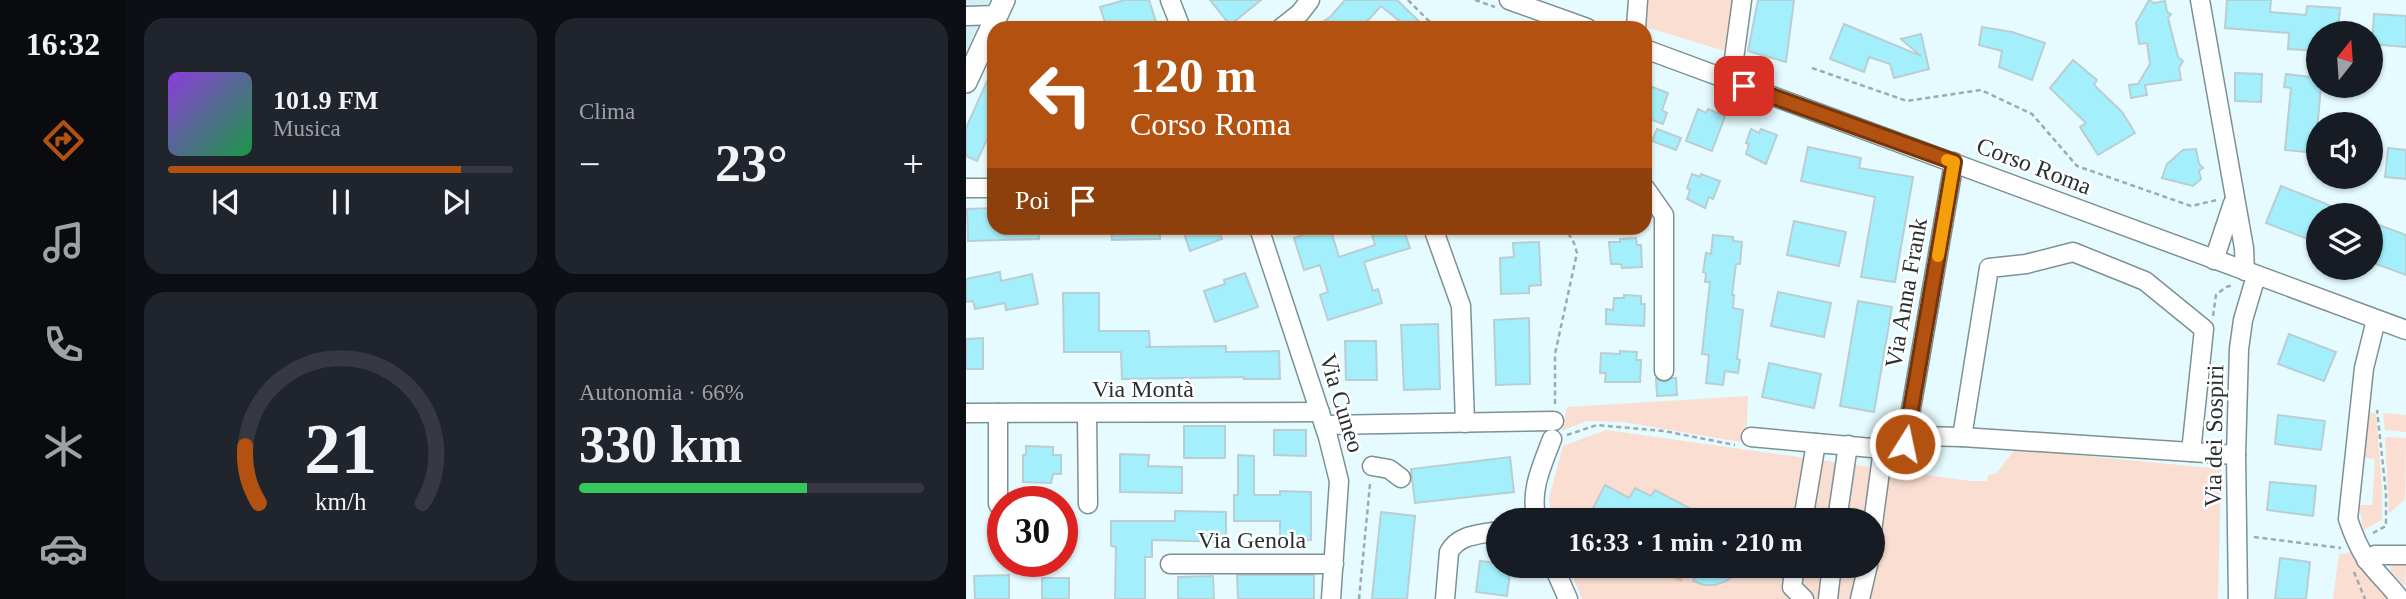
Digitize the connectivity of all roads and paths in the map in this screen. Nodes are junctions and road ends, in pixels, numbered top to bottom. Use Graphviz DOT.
graph roads {
  1 [pos="1170,0"];
  2 [pos="1310,0"];
  3 [pos="1408,0"];
  4 [pos="1509,0"];
  5 [pos="1638,0"];
  6 [pos="1742,0"];
  7 [pos="2200,0"];
  8 [pos="1000,7"];
  9 [pos="966,16"];
  10 [pos="1178,21"];
  11 [pos="1290,21"];
  12 [pos="1429,21"];
  13 [pos="1568,21"];
  14 [pos="1636,21"];
  15 [pos="987,36"];
  16 [pos="1652,52"];
  17 [pos="1812,68"];
  18 [pos="1731,81"];
  19 [pos="966,82"];
  20 [pos="1954,162"];
  21 [pos="966,188"];
  22 [pos="987,188"];
  23 [pos="2235,196"];
  24 [pos="1652,198"];
  25 [pos="1265,235"];
  26 [pos="1436,235"];
  27 [pos="1569,235"];
  28 [pos="2214,260"];
  29 [pos="2251,273"];
  30 [pos="2376,320"];
  31 [pos="2406,330"];
  32 [pos="1664,371"];
  33 [pos="2360,408"];
  34 [pos="966,413"];
  35 [pos="998,413"];
  36 [pos="1087,414"];
  37 [pos="1322,419"];
  38 [pos="1554,421"];
  39 [pos="1465,423"];
  40 [pos="1751,437"];
  41 [pos="1962,437"];
  42 [pos="1552,439"];
  43 [pos="1816,443"];
  44 [pos="1905,444"];
  45 [pos="1848,445"];
  46 [pos="1883,449"];
  47 [pos="2192,452"];
  48 [pos="2236,455"];
  49 [pos="1372,466"];
  50 [pos="1401,478"];
  51 [pos="998,486"];
  52 [pos="1088,504"];
  53 [pos="1534,508"];
  54 [pos="1805,508"];
  55 [pos="1840,508"];
  56 [pos="1875,508"];
  57 [pos="1486,533"];
  58 [pos="2238,535"];
  59 [pos="2356,542"];
  60 [pos="2406,555"];
  61 [pos="2366,560"];
  62 [pos="1170,564"];
  63 [pos="1334,564"];
  64 [pos="1559,578"];
  65 [pos="1794,578"];
  66 [pos="1830,578"];
  67 [pos="1865,578"];
  68 [pos="1331,599"];
  69 [pos="1359,599"];
  70 [pos="1445,599"];
  71 [pos="1568,599"];
  72 [pos="1804,599"];
  73 [pos="1828,599"];
  74 [pos="1860,599"];
  75 [pos="2238,599"];
  76 [pos="2400,599"];
  1 -- 10 [label="street"];
  2 -- 11 [label="street"];
  3 -- 12 [label="path"];
  4 -- 13 [label="street"];
  5 -- 14 [label="street"];
  6 -- 18 [label="street"];
  7 -- 23 [label="street, Via dei Sospiri"];
  8 -- 9 [label="street"];
  15 -- 19 [label="main road"];
  16 -- 18 [label="street, Corso Roma"];
  17 -- 23 [label="path"];
  18 -- 20 [label="street, Corso Roma"];
  20 -- 28 [label="street, Corso Roma"];
  20 -- 44 [label="street, Via Anna Frank"];
  21 -- 22 [label="street"];
  23 -- 28 [label="street, Via dei Sospiri"];
  23 -- 29 [label="street, Via dei Sospiri"];
  24 -- 32 [label="street"];
  25 -- 37 [label="street, Via Cuneo"];
  26 -- 39 [label="street"];
  27 -- 38 [label="path"];
  28 -- 29 [label="street, Corso Roma"];
  29 -- 30 [label="street, Corso Roma"];
  29 -- 48 [label="street, Via dei Sospiri"];
  30 -- 31 [label="street, Corso Roma"];
  30 -- 33 [label="street"];
  33 -- 59 [label="street"];
  33 -- 59 [label="path"];
  34 -- 35 [label="street, Via Montà"];
  35 -- 36 [label="street, Via Montà"];
  35 -- 51 [label="street"];
  36 -- 37 [label="street, Via Montà"];
  36 -- 52 [label="street"];
  37 -- 39 [label="street, Via Montà"];
  37 -- 63 [label="street, Via Cuneo"];
  38 -- 39 [label="street, Via Montà"];
  40 -- 43 [label="street"];
  41 -- 44 [label="street"];
  41 -- 47 [label="street"];
  41 -- 47 [label="street"];
  42 -- 53 [label="street"];
  43 -- 45 [label="street"];
  43 -- 54 [label="street"];
  44 -- 46 [label="street"];
  45 -- 46 [label="street"];
  45 -- 55 [label="street"];
  46 -- 56 [label="street"];
  47 -- 48 [label="street"];
  48 -- 58 [label="street, Via dei Sospiri"];
  49 -- 50 [label="street"];
  49 -- 69 [label="path"];
  57 -- 70 [label="street"];
  58 -- 59 [label="path"];
  58 -- 75 [label="street, Via dei Sospiri"];
  59 -- 61 [label="street"];
  60 -- 61 [label="street"];
  61 -- 76 [label="street"];
  62 -- 63 [label="street, Via Genola"];
  63 -- 68 [label="street, Via Cuneo"];
  64 -- 71 [label="street"];
  65 -- 72 [label="street"];
  66 -- 73 [label="street"];
  67 -- 74 [label="street"];
}
